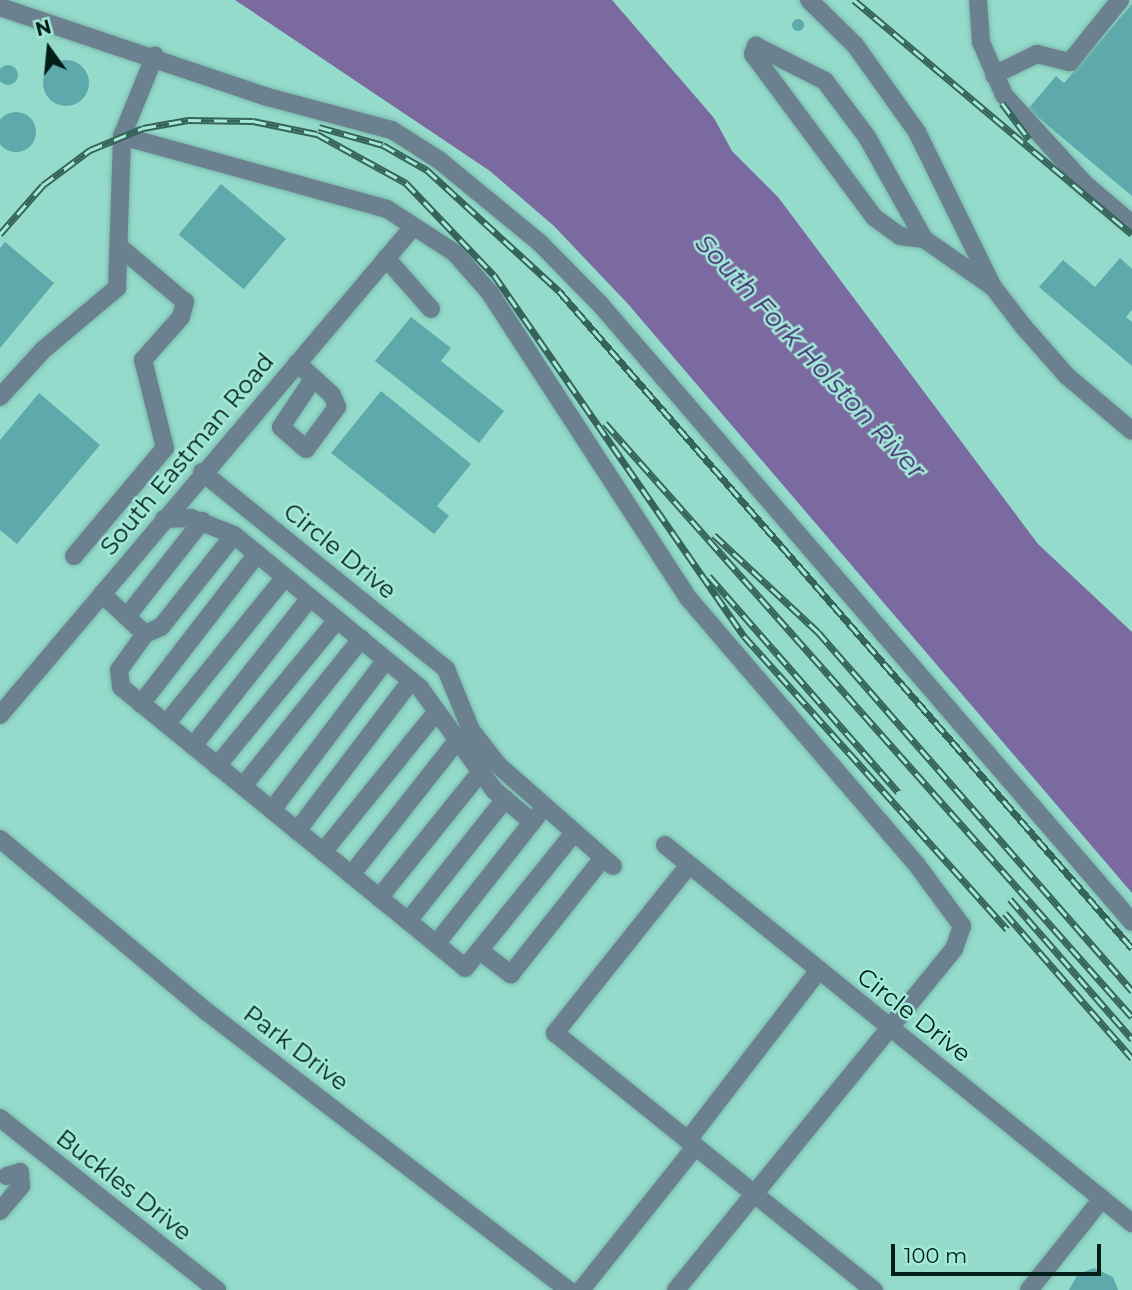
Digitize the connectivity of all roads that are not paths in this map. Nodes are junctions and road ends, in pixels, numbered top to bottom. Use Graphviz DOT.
graph roads {
  1 [pos="809,0"];
  2 [pos="978,0"];
  3 [pos="1120,0"];
  4 [pos="0,7"];
  5 [pos="155,55"];
  6 [pos="994,75"];
  7 [pos="122,136"];
  8 [pos="1132,224"];
  9 [pos="413,227"];
  10 [pos="924,239"];
  11 [pos="121,248"];
  12 [pos="386,258"];
  13 [pos="993,287"];
  14 [pos="431,309"];
  15 [pos="297,363"];
  16 [pos="313,379"];
  17 [pos="0,397"];
  18 [pos="1132,431"];
  19 [pos="202,472"];
  20 [pos="164,519"];
  21 [pos="202,521"];
  22 [pos="234,534"];
  23 [pos="257,554"];
  24 [pos="74,556"];
  25 [pos="285,577"];
  26 [pos="102,594"];
  27 [pos="310,598"];
  28 [pos="128,615"];
  29 [pos="337,620"];
  30 [pos="145,634"];
  31 [pos="361,639"];
  32 [pos="386,660"];
  33 [pos="411,681"];
  34 [pos="141,704"];
  35 [pos="438,711"];
  36 [pos="0,715"];
  37 [pos="166,724"];
  38 [pos="456,742"];
  39 [pos="193,746"];
  40 [pos="217,766"];
  41 [pos="480,773"];
  42 [pos="243,786"];
  43 [pos="505,799"];
  44 [pos="272,810"];
  45 [pos="537,816"];
  46 [pos="297,831"];
  47 [pos="573,834"];
  48 [pos="0,839"];
  49 [pos="665,845"];
  50 [pos="323,852"];
  51 [pos="689,865"];
  52 [pos="351,875"];
  53 [pos="379,898"];
  54 [pos="408,921"];
  55 [pos="1132,922"];
  56 [pos="436,944"];
  57 [pos="480,951"];
  58 [pos="819,970"];
  59 [pos="890,1026"];
  60 [pos="0,1118"];
  61 [pos="692,1143"];
  62 [pos="39,1149"];
  63 [pos="756,1195"];
  64 [pos="1102,1199"];
  65 [pos="0,1211"];
  66 [pos="1132,1223"];
  67 [pos="195,1283"];
  68 [pos="217,1290"];
  69 [pos="568,1290"];
  70 [pos="581,1290"];
  71 [pos="676,1290"];
  72 [pos="874,1290"];
  73 [pos="1029,1290"];
  1 -- 13 [label="street"];
  2 -- 6 [label="street"];
  3 -- 6 [label="street"];
  4 -- 5 [label="street"];
  5 -- 7 [label="street"];
  5 -- 55 [label="street"];
  6 -- 8 [label="street"];
  7 -- 9 [label="street"];
  7 -- 11 [label="street"];
  9 -- 12 [label="street, South Eastman Road"];
  9 -- 59 [label="street"];
  10 -- 10 [label="street"];
  10 -- 13 [label="street"];
  11 -- 17 [label="street"];
  11 -- 24 [label="street"];
  12 -- 14 [label="street"];
  12 -- 15 [label="street, South Eastman Road"];
  13 -- 18 [label="street"];
  15 -- 16 [label="street"];
  15 -- 19 [label="street, South Eastman Road"];
  19 -- 20 [label="street, South Eastman Road"];
  19 -- 45 [label="street, Circle Drive"];
  20 -- 21 [label="street"];
  20 -- 26 [label="street, South Eastman Road"];
  21 -- 22 [label="street"];
  21 -- 28 [label="street"];
  22 -- 23 [label="street"];
  22 -- 30 [label="street"];
  23 -- 25 [label="street"];
  23 -- 34 [label="street"];
  25 -- 27 [label="street"];
  25 -- 37 [label="street"];
  26 -- 28 [label="street"];
  26 -- 36 [label="street, South Eastman Road"];
  27 -- 29 [label="street"];
  27 -- 39 [label="street"];
  28 -- 30 [label="street"];
  29 -- 31 [label="street"];
  29 -- 40 [label="street"];
  30 -- 34 [label="street"];
  31 -- 32 [label="street"];
  31 -- 42 [label="street"];
  32 -- 33 [label="street"];
  32 -- 44 [label="street"];
  33 -- 35 [label="street"];
  33 -- 46 [label="street"];
  34 -- 37 [label="street"];
  35 -- 38 [label="street"];
  35 -- 50 [label="street"];
  37 -- 39 [label="street"];
  38 -- 41 [label="street"];
  38 -- 52 [label="street"];
  39 -- 40 [label="street"];
  40 -- 42 [label="street"];
  41 -- 43 [label="street"];
  41 -- 53 [label="street"];
  42 -- 44 [label="street"];
  43 -- 45 [label="street"];
  43 -- 54 [label="street"];
  44 -- 46 [label="street"];
  45 -- 47 [label="street"];
  45 -- 56 [label="street"];
  46 -- 50 [label="street"];
  47 -- 57 [label="street"];
  47 -- 57 [label="street"];
  48 -- 69 [label="street, Park Drive"];
  49 -- 51 [label="street, Circle Drive"];
  50 -- 52 [label="street"];
  51 -- 58 [label="street, Circle Drive"];
  51 -- 61 [label="street"];
  52 -- 53 [label="street"];
  53 -- 54 [label="street"];
  54 -- 56 [label="street"];
  56 -- 57 [label="street"];
  58 -- 59 [label="street, Circle Drive"];
  58 -- 61 [label="street"];
  59 -- 63 [label="street"];
  59 -- 64 [label="street, Circle Drive"];
  60 -- 62 [label="street, Buckles Drive"];
  61 -- 63 [label="street"];
  61 -- 70 [label="street"];
  62 -- 65 [label="street"];
  62 -- 67 [label="street, Buckles Drive"];
  63 -- 71 [label="street"];
  63 -- 72 [label="street"];
  64 -- 66 [label="street, Circle Drive"];
  64 -- 73 [label="street"];
  67 -- 68 [label="street, Buckles Drive"];
}
